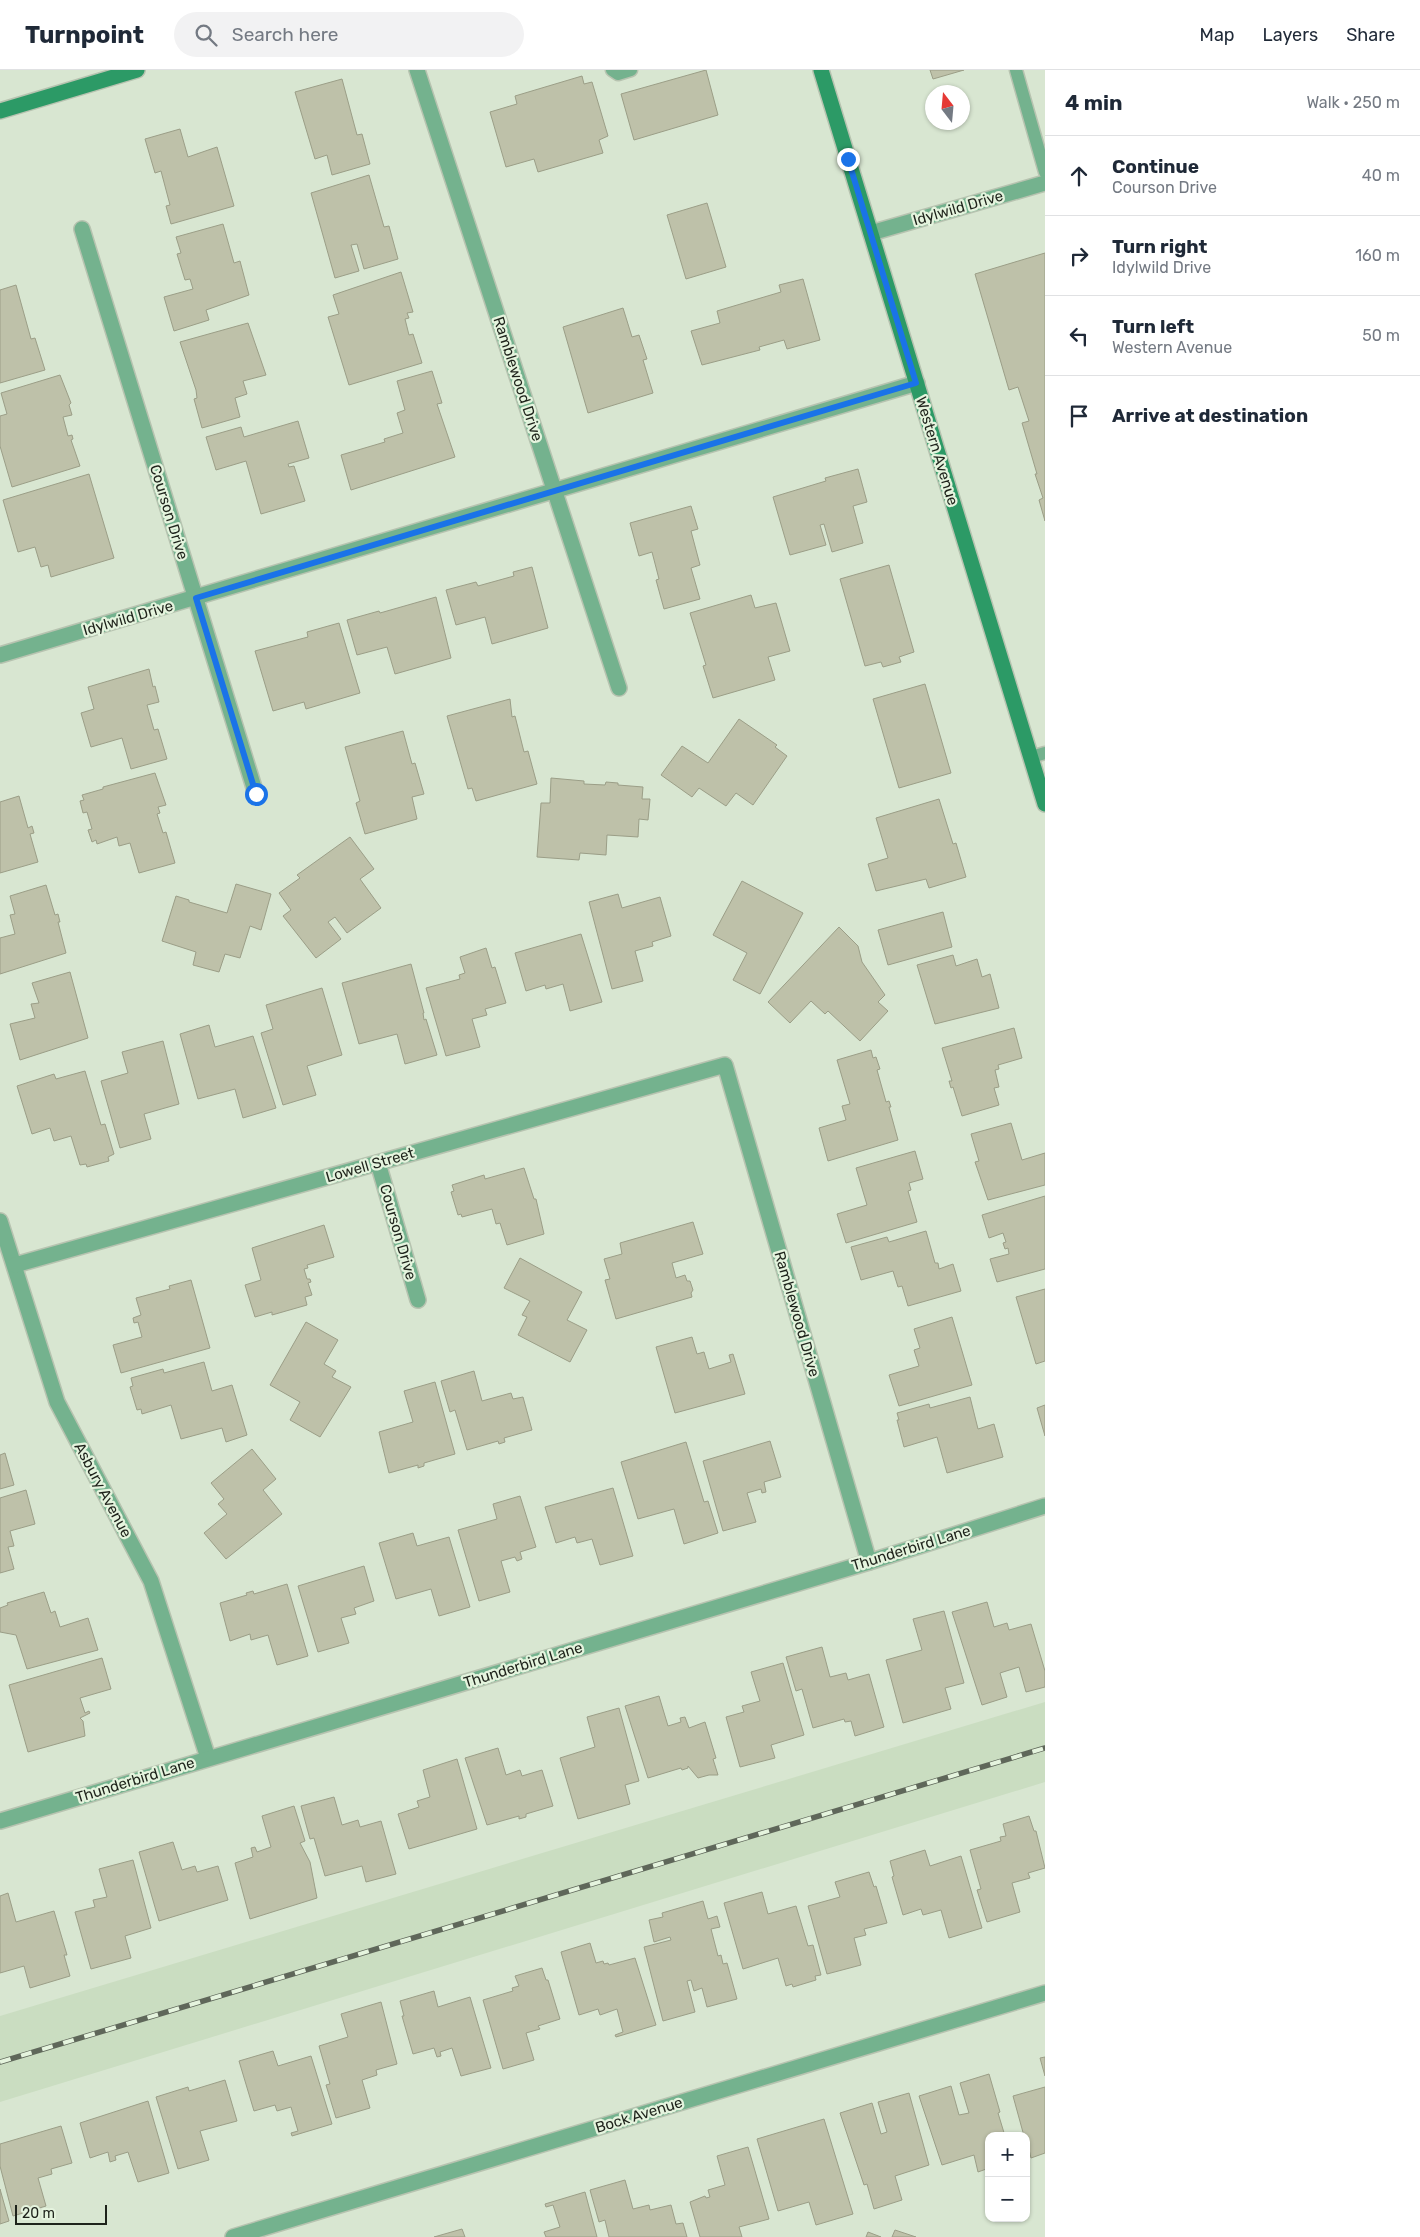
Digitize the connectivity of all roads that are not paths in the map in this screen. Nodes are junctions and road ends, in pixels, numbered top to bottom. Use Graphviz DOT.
graph roads {
  1 [pos="137,70"];
  2 [pos="417,70"];
  3 [pos="612,70"];
  4 [pos="631,70"];
  5 [pos="821,70"];
  6 [pos="1016,70"];
  7 [pos="0,111"];
  8 [pos="1039,128"];
  9 [pos="1045,172"];
  10 [pos="1045,183"];
  11 [pos="82,229"];
  12 [pos="871,233"];
  13 [pos="916,383"];
  14 [pos="555,491"];
  15 [pos="196,598"];
  16 [pos="0,655"];
  17 [pos="619,688"];
  18 [pos="1038,755"];
  19 [pos="256,794"];
  20 [pos="1045,804"];
  21 [pos="725,1065"];
  22 [pos="378,1163"];
  23 [pos="0,1221"];
  24 [pos="14,1265"];
  25 [pos="418,1300"];
  26 [pos="1045,1506"];
  27 [pos="869,1562"];
  28 [pos="208,1758"];
  29 [pos="0,1821"];
  30 [pos="1045,1993"];
  31 [pos="233,2237"];
  1 -- 7 [label="street"];
  2 -- 14 [label="street, Ramblewood Drive"];
  3 -- 4 [label="lane"];
  5 -- 12 [label="street, Western Avenue"];
  6 -- 8 [label="lane"];
  8 -- 9 [label="lane"];
  10 -- 12 [label="street, Idylwild Drive"];
  11 -- 15 [label="street, Courson Drive"];
  12 -- 13 [label="street, Western Avenue"];
  13 -- 14 [label="street, Idylwild Drive"];
  13 -- 18 [label="street, Western Avenue"];
  14 -- 15 [label="street, Idylwild Drive"];
  14 -- 17 [label="street, Ramblewood Drive"];
  15 -- 16 [label="street, Idylwild Drive"];
  15 -- 19 [label="street, Courson Drive"];
  18 -- 20 [label="street, Western Avenue"];
  21 -- 22 [label="street, Lowell Street"];
  21 -- 27 [label="street, Ramblewood Drive"];
  22 -- 24 [label="street, Lowell Street"];
  22 -- 25 [label="street, Courson Drive"];
  23 -- 24 [label="street, Asbury Avenue"];
  24 -- 28 [label="street, Asbury Avenue"];
  26 -- 27 [label="street, Thunderbird Lane"];
  27 -- 28 [label="street, Thunderbird Lane"];
  28 -- 29 [label="street, Thunderbird Lane"];
  30 -- 31 [label="street, Bock Avenue"];
}
